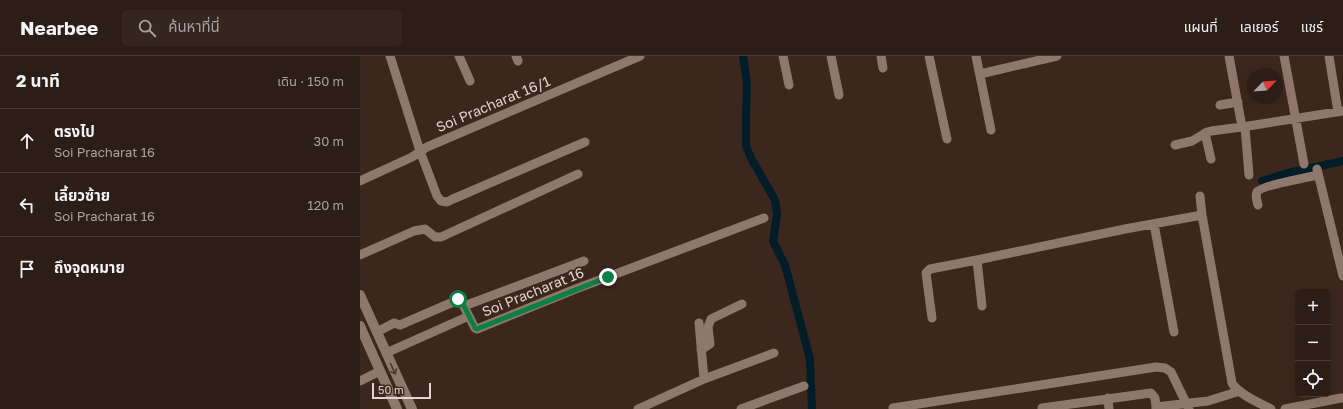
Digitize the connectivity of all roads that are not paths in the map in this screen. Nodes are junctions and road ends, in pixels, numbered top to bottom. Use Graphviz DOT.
graph roads {
  1 [pos="390,56"];
  2 [pos="459,56"];
  3 [pos="640,56"];
  4 [pos="783,56"];
  5 [pos="831,56"];
  6 [pos="881,56"];
  7 [pos="929,56"];
  8 [pos="976,56"];
  9 [pos="1057,56"];
  10 [pos="1229,56"];
  11 [pos="1284,56"];
  12 [pos="1329,56"];
  13 [pos="883,68"];
  14 [pos="980,74"];
  15 [pos="470,81"];
  16 [pos="790,85"];
  17 [pos="838,95"];
  18 [pos="1238,102"];
  19 [pos="1220,105"];
  20 [pos="1340,112"];
  21 [pos="1296,119"];
  22 [pos="1244,127"];
  23 [pos="991,130"];
  24 [pos="1205,133"];
  25 [pos="947,138"];
  26 [pos="585,142"];
  27 [pos="1175,145"];
  28 [pos="420,151"];
  29 [pos="1211,159"];
  30 [pos="1304,164"];
  31 [pos="578,174"];
  32 [pos="1249,175"];
  33 [pos="360,181"];
  34 [pos="1200,196"];
  35 [pos="1258,205"];
  36 [pos="1202,215"];
  37 [pos="764,218"];
  38 [pos="1154,224"];
  39 [pos="360,255"];
  40 [pos="977,260"];
  41 [pos="584,261"];
  42 [pos="1343,276"];
  43 [pos="360,295"];
  44 [pos="742,304"];
  45 [pos="464,306"];
  46 [pos="982,306"];
  47 [pos="469,316"];
  48 [pos="932,318"];
  49 [pos="699,323"];
  50 [pos="360,326"];
  51 [pos="376,332"];
  52 [pos="1174,332"];
  53 [pos="701,350"];
  54 [pos="386,353"];
  55 [pos="774,353"];
  56 [pos="380,371"];
  57 [pos="704,380"];
  58 [pos="360,381"];
  59 [pos="804,386"];
  60 [pos="1240,391"];
  61 [pos="1342,397"];
  62 [pos="1108,398"];
  63 [pos="1062,407"];
  64 [pos="1188,407"];
  65 [pos="893,408"];
  66 [pos="1042,408"];
  67 [pos="1156,408"];
  68 [pos="397,409"];
  69 [pos="412,409"];
  70 [pos="638,409"];
  71 [pos="741,409"];
  72 [pos="1109,409"];
  73 [pos="1271,409"];
  74 [pos="1285,409"];
  1 -- 28 [label="street"];
  2 -- 15 [label="street"];
  3 -- 28 [label="street, Soi Pracharat 16/1"];
  4 -- 16 [label="street"];
  5 -- 17 [label="street"];
  6 -- 13 [label="street"];
  7 -- 25 [label="street"];
  8 -- 14 [label="street"];
  9 -- 14 [label="street"];
  10 -- 18 [label="street"];
  11 -- 21 [label="street"];
  12 -- 20 [label="street"];
  14 -- 23 [label="street"];
  18 -- 19 [label="street"];
  18 -- 22 [label="street"];
  20 -- 21 [label="street"];
  21 -- 22 [label="street"];
  21 -- 30 [label="street"];
  22 -- 24 [label="street"];
  22 -- 32 [label="street"];
  24 -- 27 [label="street"];
  24 -- 29 [label="street"];
  26 -- 28 [label="street"];
  28 -- 33 [label="street, Soi Pracharat 16/1"];
  31 -- 39 [label="street"];
  34 -- 36 [label="street"];
  35 -- 42 [label="street"];
  36 -- 38 [label="street"];
  36 -- 60 [label="street"];
  37 -- 47 [label="street, Soi Pracharat 16"];
  38 -- 40 [label="street"];
  38 -- 52 [label="street"];
  40 -- 46 [label="street"];
  40 -- 48 [label="street"];
  41 -- 45 [label="street"];
  43 -- 51 [label="main road"];
  44 -- 53 [label="street"];
  45 -- 47 [label="street, Soi Pracharat 16"];
  45 -- 51 [label="street, Soi Pracharat 16"];
  47 -- 54 [label="street"];
  49 -- 53 [label="street"];
  50 -- 56 [label="main road"];
  51 -- 54 [label="main road"];
  53 -- 57 [label="street"];
  54 -- 69 [label="main road, one-way"];
  55 -- 57 [label="street"];
  56 -- 58 [label="street"];
  56 -- 68 [label="main road"];
  57 -- 70 [label="street"];
  59 -- 71 [label="street"];
  60 -- 64 [label="street"];
  60 -- 73 [label="street"];
  61 -- 74 [label="street"];
  62 -- 63 [label="street"];
  62 -- 67 [label="street"];
  62 -- 72 [label="street"];
  63 -- 66 [label="street"];
  64 -- 65 [label="street"];
  64 -- 67 [label="street"];
}
